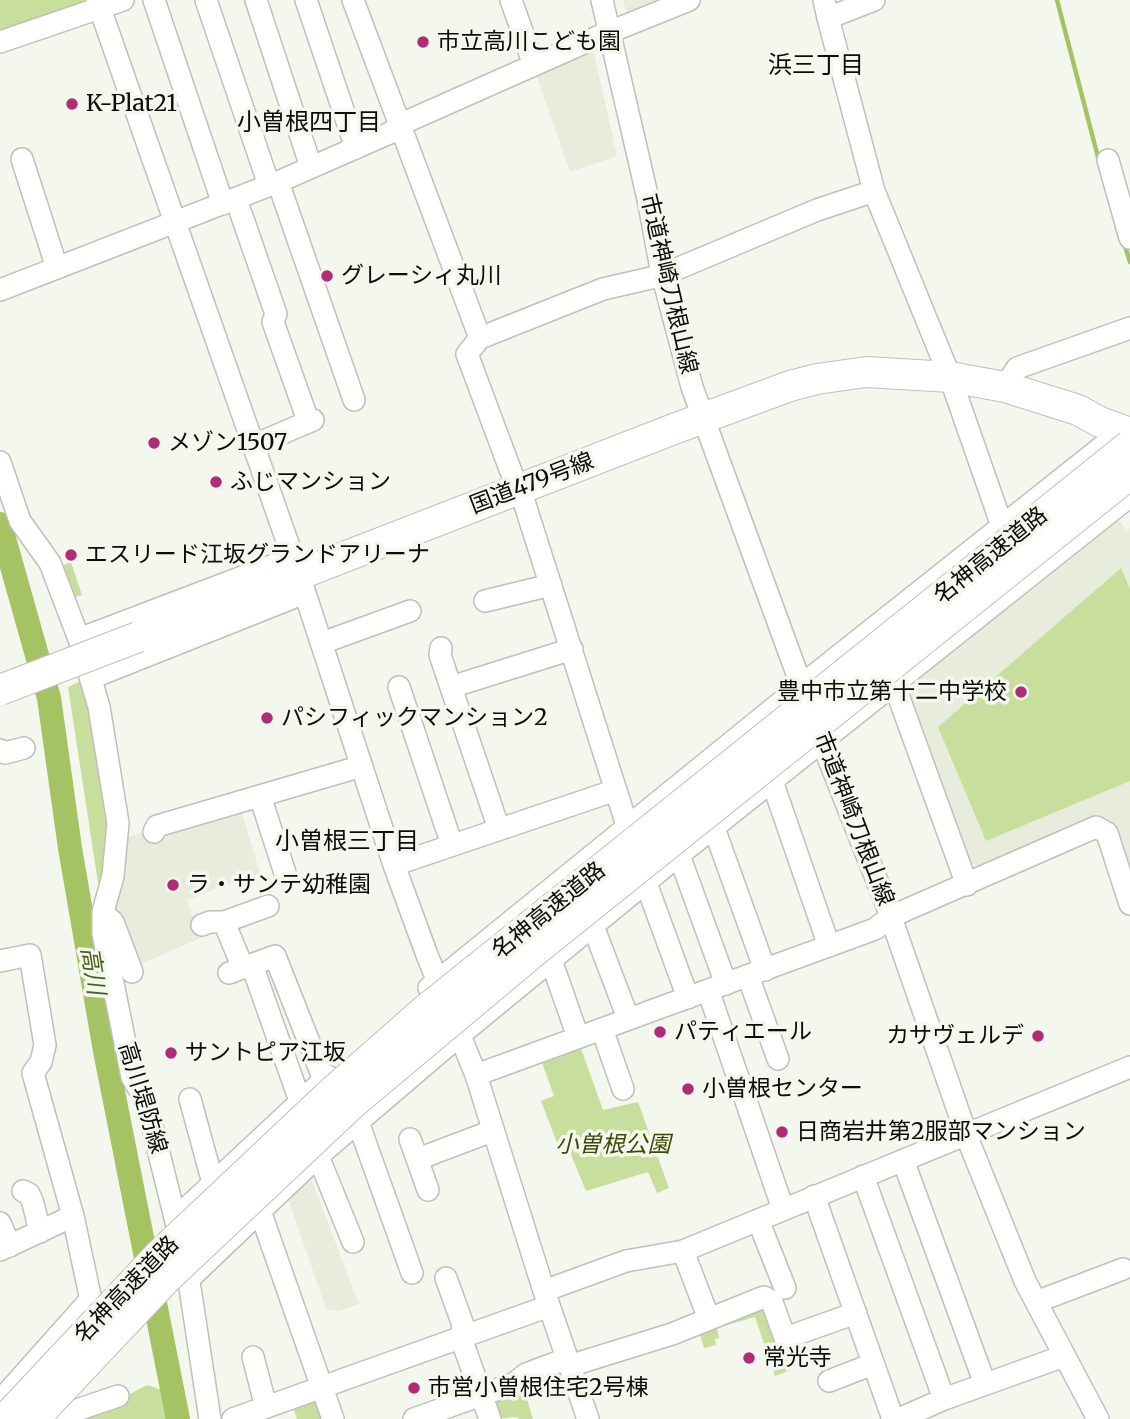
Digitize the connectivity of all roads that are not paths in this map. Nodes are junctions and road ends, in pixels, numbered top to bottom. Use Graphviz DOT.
graph roads {
  1 [pos="123,0"];
  2 [pos="154,0"];
  3 [pos="206,0"];
  4 [pos="256,0"];
  5 [pos="306,0"];
  6 [pos="353,0"];
  7 [pos="511,0"];
  8 [pos="602,0"];
  9 [pos="690,0"];
  10 [pos="873,0"];
  11 [pos="99,4"];
  12 [pos="826,9"];
  13 [pos="610,32"];
  14 [pos="0,42"];
  15 [pos="534,65"];
  16 [pos="399,125"];
  17 [pos="356,148"];
  18 [pos="22,159"];
  19 [pos="1108,160"];
  20 [pos="311,167"];
  21 [pos="274,184"];
  22 [pos="874,191"];
  23 [pos="229,201"];
  24 [pos="174,222"];
  25 [pos="1130,237"];
  26 [pos="57,268"];
  27 [pos="662,274"];
  28 [pos="0,290"];
  29 [pos="1130,328"];
  30 [pos="480,338"];
  31 [pos="950,377"];
  32 [pos="1005,387"];
  33 [pos="354,400"];
  34 [pos="705,417"];
  35 [pos="1128,430"];
  36 [pos="252,446"];
  37 [pos="0,462"];
  38 [pos="1130,474"];
  39 [pos="520,489"];
  40 [pos="1130,496"];
  41 [pos="1002,526"];
  42 [pos="299,575"];
  43 [pos="551,584"];
  44 [pos="485,601"];
  45 [pos="410,611"];
  46 [pos="79,639"];
  47 [pos="322,643"];
  48 [pos="442,648"];
  49 [pos="572,649"];
  50 [pos="91,678"];
  51 [pos="894,684"];
  52 [pos="802,685"];
  53 [pos="400,687"];
  54 [pos="451,687"];
  55 [pos="0,690"];
  56 [pos="822,742"];
  57 [pos="24,748"];
  58 [pos="0,750"];
  59 [pos="362,766"];
  60 [pos="772,781"];
  61 [pos="616,790"];
  62 [pos="260,796"];
  63 [pos="628,828"];
  64 [pos="714,828"];
  65 [pos="499,829"];
  66 [pos="154,832"];
  67 [pos="452,845"];
  68 [pos="679,855"];
  69 [pos="394,865"];
  70 [pos="286,874"];
  71 [pos="645,883"];
  72 [pos="967,885"];
  73 [pos="1130,904"];
  74 [pos="268,906"];
  75 [pos="103,912"];
  76 [pos="891,917"];
  77 [pos="224,922"];
  78 [pos="202,925"];
  79 [pos="593,926"];
  80 [pos="829,946"];
  81 [pos="551,960"];
  82 [pos="0,961"];
  83 [pos="241,969"];
  84 [pos="132,972"];
  85 [pos="757,973"];
  86 [pos="437,981"];
  87 [pos="717,987"];
  88 [pos="688,998"];
  89 [pos="628,1018"];
  90 [pos="602,1028"];
  91 [pos="461,1034"];
  92 [pos="578,1037"];
  93 [pos="778,1059"];
  94 [pos="1130,1067"];
  95 [pos="476,1075"];
  96 [pos="324,1080"];
  97 [pos="623,1089"];
  98 [pos="190,1099"];
  99 [pos="300,1101"];
  100 [pos="358,1122"];
  101 [pos="492,1131"];
  102 [pos="966,1134"];
  103 [pos="410,1139"];
  104 [pos="318,1156"];
  105 [pos="418,1159"];
  106 [pos="903,1160"];
  107 [pos="863,1176"];
  108 [pos="213,1183"];
  109 [pos="428,1190"];
  110 [pos="23,1191"];
  111 [pos="814,1196"];
  112 [pos="783,1209"];
  113 [pos="260,1211"];
  114 [pos="73,1216"];
  115 [pos="176,1218"];
  116 [pos="758,1220"];
  117 [pos="0,1223"];
  118 [pos="40,1232"];
  119 [pos="353,1242"];
  120 [pos="5,1248"];
  121 [pos="683,1251"];
  122 [pos="1123,1269"];
  123 [pos="412,1273"];
  124 [pos="189,1279"];
  125 [pos="446,1279"];
  126 [pos="785,1288"];
  127 [pos="546,1298"];
  128 [pos="90,1300"];
  129 [pos="1036,1302"];
  130 [pos="856,1314"];
  131 [pos="709,1319"];
  132 [pos="461,1338"];
  133 [pos="199,1352"];
  134 [pos="1064,1356"];
  135 [pos="253,1357"];
  136 [pos="568,1362"];
  137 [pos="873,1364"];
  138 [pos="829,1381"];
  139 [pos="985,1384"];
  140 [pos="321,1387"];
  141 [pos="482,1395"];
  142 [pos="118,1396"];
  143 [pos="944,1399"];
  144 [pos="0,1401"];
  145 [pos="266,1407"];
  146 [pos="50,1416"];
  147 [pos="233,1418"];
  148 [pos="5,1419"];
  149 [pos="210,1419"];
  150 [pos="333,1419"];
  151 [pos="414,1419"];
  152 [pos="490,1419"];
  153 [pos="588,1419"];
  154 [pos="893,1419"];
  155 [pos="899,1419"];
  156 [pos="1098,1419"];
  1 -- 11 [label="street"];
  2 -- 23 [label="street"];
  3 -- 21 [label="street"];
  4 -- 20 [label="street"];
  5 -- 17 [label="street"];
  6 -- 16 [label="street"];
  7 -- 15 [label="street"];
  8 -- 13 [label="street, 市道神崎刀根山線"];
  9 -- 13 [label="street"];
  10 -- 12 [label="street"];
  11 -- 14 [label="street"];
  11 -- 24 [label="street"];
  12 -- 22 [label="street"];
  13 -- 15 [label="street"];
  13 -- 27 [label="street, 市道神崎刀根山線"];
  15 -- 16 [label="street"];
  16 -- 17 [label="street"];
  16 -- 30 [label="street"];
  17 -- 20 [label="street"];
  18 -- 26 [label="street"];
  19 -- 25 [label="street"];
  20 -- 21 [label="street"];
  21 -- 23 [label="street"];
  21 -- 33 [label="street"];
  22 -- 27 [label="street"];
  22 -- 31 [label="street"];
  23 -- 24 [label="street"];
  23 -- 36 [label="street"];
  24 -- 26 [label="street"];
  24 -- 36 [label="street"];
  26 -- 28 [label="street"];
  27 -- 30 [label="street"];
  27 -- 34 [label="street, 市道神崎刀根山線"];
  29 -- 32 [label="street"];
  30 -- 39 [label="street"];
  31 -- 32 [label="highway, 国道479号線"];
  31 -- 34 [label="highway, 国道479号線"];
  31 -- 41 [label="street"];
  32 -- 35 [label="highway, 国道479号線"];
  34 -- 39 [label="highway, 国道479号線"];
  34 -- 52 [label="street, 市道神崎刀根山線"];
  35 -- 41 [label="street"];
  35 -- 148 [label="highway, 名神高速道路, bridge"];
  36 -- 42 [label="street"];
  37 -- 46 [label="street, 高川堤防線"];
  38 -- 146 [label="highway, 名神高速道路, bridge"];
  39 -- 42 [label="highway, 国道479号線"];
  39 -- 43 [label="street"];
  40 -- 51 [label="street"];
  41 -- 52 [label="street"];
  42 -- 46 [label="street"];
  42 -- 47 [label="street"];
  42 -- 50 [label="street"];
  42 -- 55 [label="highway, 国道479号線, bridge"];
  43 -- 44 [label="street"];
  43 -- 49 [label="street"];
  45 -- 47 [label="street"];
  46 -- 50 [label="street, 高川堤防線"];
  47 -- 59 [label="street"];
  48 -- 54 [label="street"];
  49 -- 54 [label="street"];
  49 -- 61 [label="street"];
  50 -- 75 [label="street, 高川堤防線"];
  51 -- 56 [label="street"];
  51 -- 72 [label="street"];
  52 -- 56 [label="street, 市道神崎刀根山線"];
  52 -- 63 [label="street"];
  53 -- 67 [label="street"];
  54 -- 65 [label="street"];
  56 -- 60 [label="street"];
  56 -- 76 [label="street, 市道神崎刀根山線"];
  57 -- 58 [label="street"];
  59 -- 62 [label="street"];
  59 -- 69 [label="street"];
  60 -- 64 [label="street"];
  60 -- 80 [label="street"];
  61 -- 63 [label="street"];
  61 -- 65 [label="street"];
  62 -- 66 [label="street"];
  62 -- 70 [label="street"];
  63 -- 71 [label="street"];
  63 -- 86 [label="street"];
  64 -- 68 [label="street"];
  64 -- 85 [label="street"];
  65 -- 67 [label="street"];
  67 -- 69 [label="street"];
  68 -- 71 [label="street"];
  68 -- 87 [label="street"];
  69 -- 86 [label="street"];
  71 -- 79 [label="street"];
  71 -- 88 [label="street"];
  72 -- 73 [label="street"];
  72 -- 76 [label="street"];
  74 -- 77 [label="street"];
  75 -- 84 [label="street"];
  75 -- 115 [label="street, 高川堤防線"];
  76 -- 80 [label="street"];
  76 -- 102 [label="street, 市道神崎刀根山線"];
  77 -- 78 [label="street"];
  77 -- 83 [label="street"];
  79 -- 81 [label="street"];
  79 -- 89 [label="street"];
  80 -- 85 [label="street"];
  81 -- 91 [label="street"];
  81 -- 92 [label="street"];
  82 -- 114 [label="street"];
  83 -- 96 [label="street"];
  83 -- 99 [label="street"];
  85 -- 87 [label="street"];
  85 -- 93 [label="street"];
  86 -- 91 [label="street"];
  86 -- 96 [label="street"];
  87 -- 88 [label="street"];
  87 -- 112 [label="street"];
  88 -- 89 [label="street"];
  89 -- 90 [label="street"];
  90 -- 92 [label="street"];
  90 -- 97 [label="street"];
  91 -- 95 [label="street"];
  91 -- 100 [label="street"];
  92 -- 95 [label="street"];
  94 -- 102 [label="street"];
  95 -- 101 [label="street"];
  96 -- 99 [label="street"];
  98 -- 108 [label="street"];
  99 -- 108 [label="street"];
  100 -- 104 [label="street"];
  100 -- 123 [label="street"];
  101 -- 105 [label="street"];
  101 -- 127 [label="street"];
  102 -- 106 [label="street"];
  102 -- 129 [label="street, 市道神崎刀根山線"];
  103 -- 105 [label="street"];
  104 -- 113 [label="street"];
  104 -- 119 [label="street"];
  105 -- 109 [label="street"];
  106 -- 107 [label="street"];
  106 -- 139 [label="street"];
  107 -- 111 [label="street"];
  107 -- 143 [label="street"];
  108 -- 115 [label="street"];
  110 -- 118 [label="street"];
  111 -- 112 [label="street"];
  111 -- 130 [label="street"];
  112 -- 116 [label="street"];
  113 -- 124 [label="street"];
  113 -- 140 [label="street"];
  114 -- 118 [label="street"];
  114 -- 128 [label="street"];
  115 -- 124 [label="street, 高川堤防線"];
  116 -- 121 [label="street"];
  116 -- 126 [label="street"];
  117 -- 120 [label="street"];
  118 -- 120 [label="street"];
  121 -- 127 [label="street"];
  121 -- 131 [label="street"];
  122 -- 129 [label="street"];
  124 -- 133 [label="street, 高川堤防線"];
  125 -- 132 [label="street"];
  127 -- 132 [label="street"];
  127 -- 136 [label="street"];
  128 -- 144 [label="street"];
  128 -- 146 [label="street"];
  129 -- 134 [label="street, 市道神崎刀根山線"];
  130 -- 131 [label="street"];
  130 -- 137 [label="street"];
  131 -- 136 [label="street"];
  132 -- 140 [label="street"];
  132 -- 141 [label="street"];
  133 -- 147 [label="street"];
  133 -- 149 [label="street, 高川堤防線"];
  134 -- 139 [label="street"];
  134 -- 156 [label="street, 市道神崎刀根山線"];
  135 -- 145 [label="street"];
  136 -- 141 [label="street"];
  136 -- 153 [label="street"];
  137 -- 138 [label="street"];
  137 -- 154 [label="street"];
  139 -- 143 [label="street"];
  140 -- 145 [label="street"];
  140 -- 150 [label="street"];
  141 -- 151 [label="street"];
  141 -- 152 [label="street"];
  142 -- 146 [label="street"];
  143 -- 155 [label="street"];
  145 -- 147 [label="street"];
}
